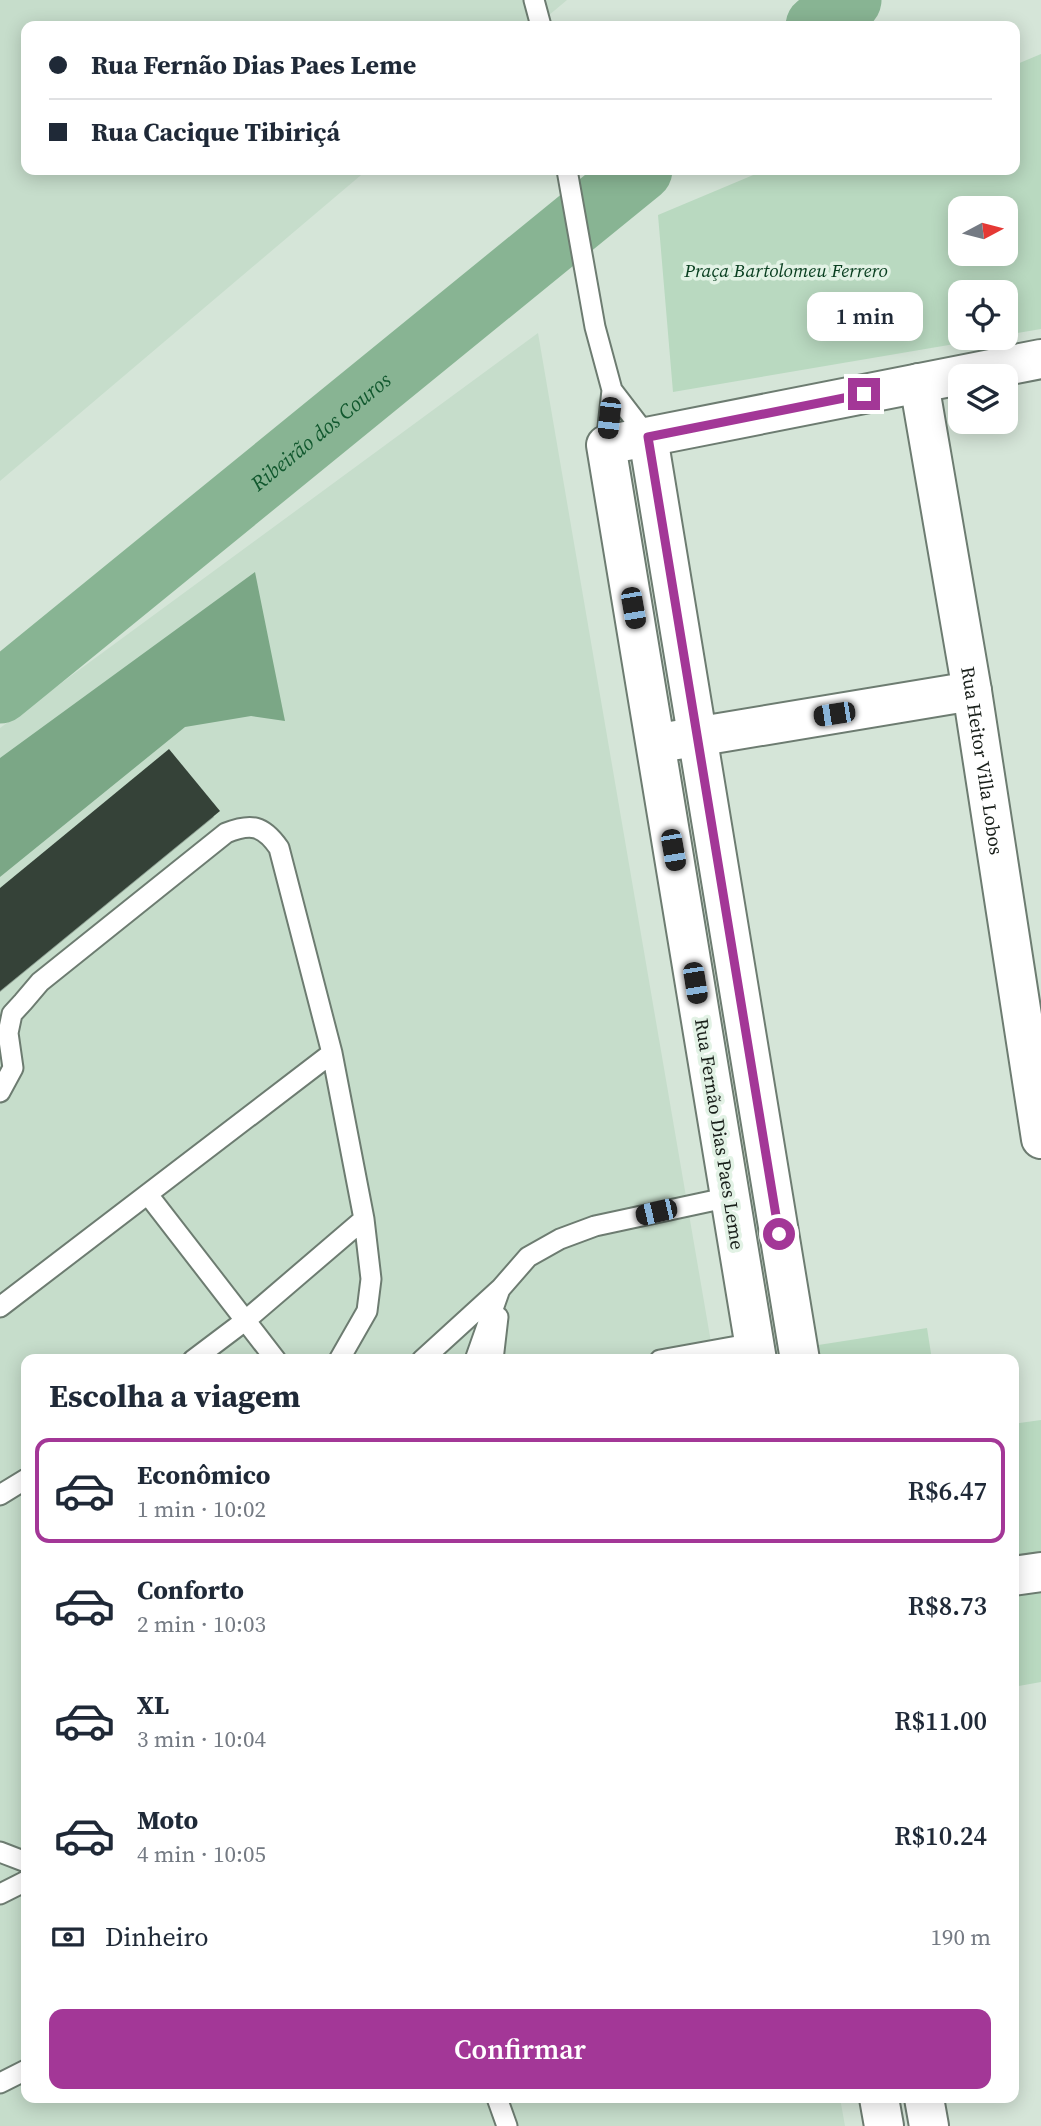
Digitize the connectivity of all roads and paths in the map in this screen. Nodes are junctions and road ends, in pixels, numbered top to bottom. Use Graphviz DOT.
graph roads {
  1 [pos="534,0"];
  2 [pos="540,21"];
  3 [pos="569,175"];
  4 [pos="1041,359"];
  5 [pos="919,383"];
  6 [pos="612,390"];
  7 [pos="648,437"];
  8 [pos="606,445"];
  9 [pos="972,691"];
  10 [pos="697,737"];
  11 [pos="655,743"];
  12 [pos="332,1053"];
  13 [pos="0,1092"];
  14 [pos="1041,1139"];
  15 [pos="149,1196"];
  16 [pos="730,1196"];
  17 [pos="363,1219"];
  18 [pos="779,1234"];
  19 [pos="737,1240"];
  20 [pos="501,1288"];
  21 [pos="0,1307"];
  22 [pos="246,1320"];
  23 [pos="756,1351"];
  24 [pos="201,1354"];
  25 [pos="272,1354"];
  26 [pos="342,1354"];
  27 [pos="429,1354"];
  28 [pos="477,1354"];
  29 [pos="494,1354"];
  30 [pos="724,1354"];
  31 [pos="799,1354"];
  32 [pos="21,1482"];
  33 [pos="0,1495"];
  34 [pos="1041,1572"];
  35 [pos="1019,1575"];
  36 [pos="0,1852"];
  37 [pos="21,1860"];
  38 [pos="21,1884"];
  39 [pos="0,1894"];
  40 [pos="21,2072"];
  41 [pos="0,2083"];
  42 [pos="499,2103"];
  43 [pos="880,2103"];
  44 [pos="926,2103"];
  45 [pos="507,2126"];
  46 [pos="884,2126"];
  47 [pos="929,2126"];
  1 -- 2 [label="lane"];
  3 -- 6 [label="lane, Rua Fernão Dias Paes Leme"];
  4 -- 5 [label="street"];
  5 -- 7 [label="street"];
  5 -- 9 [label="street, Rua Heitor Villa Lobos"];
  6 -- 7 [label="lane, Rua Fernão Dias Paes Leme"];
  6 -- 8 [label="lane, Rua Fernão Dias Paes Leme"];
  7 -- 8 [label="street"];
  7 -- 10 [label="street, Rua Fernão Dias Paes Leme"];
  8 -- 11 [label="street, Rua Fernão Dias Paes Leme"];
  9 -- 10 [label="street"];
  9 -- 14 [label="street, Rua Heitor Villa Lobos"];
  10 -- 11 [label="street"];
  10 -- 18 [label="street, Rua Fernão Dias Paes Leme"];
  11 -- 16 [label="street, Rua Fernão Dias Paes Leme"];
  12 -- 13 [label="lane"];
  12 -- 15 [label="lane"];
  12 -- 17 [label="lane"];
  15 -- 21 [label="lane"];
  15 -- 22 [label="lane"];
  16 -- 19 [label="street, Rua Fernão Dias Paes Leme"];
  16 -- 20 [label="lane"];
  17 -- 22 [label="lane"];
  17 -- 26 [label="lane"];
  18 -- 19 [label="street"];
  18 -- 31 [label="street, Rua Fernão Dias Paes Leme"];
  19 -- 23 [label="street, Rua Fernão Dias Paes Leme"];
  20 -- 27 [label="lane"];
  20 -- 28 [label="lane"];
  20 -- 29 [label="lane"];
  22 -- 24 [label="lane"];
  22 -- 25 [label="lane"];
  23 -- 30 [label="lane"];
  32 -- 33 [label="lane"];
  34 -- 35 [label="street"];
  36 -- 37 [label="lane"];
  38 -- 39 [label="lane"];
  40 -- 41 [label="lane"];
  42 -- 45 [label="lane"];
  43 -- 46 [label="street"];
  44 -- 47 [label="street"];
}
